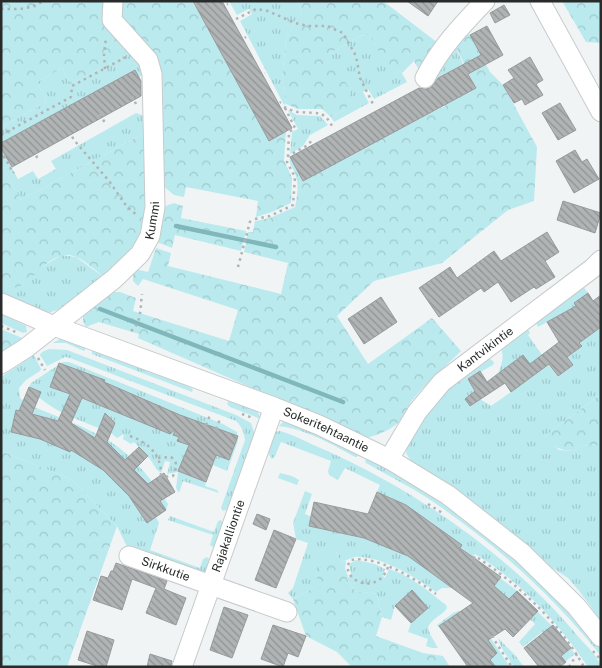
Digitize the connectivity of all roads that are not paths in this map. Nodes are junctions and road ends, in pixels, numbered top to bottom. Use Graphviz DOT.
graph roads {
  1 [pos="485,1"];
  2 [pos="540,1"];
  3 [pos="112,10"];
  4 [pos="425,78"];
  5 [pos="601,112"];
  6 [pos="601,260"];
  7 [pos="1,303"];
  8 [pos="54,326"];
  9 [pos="1,364"];
  10 [pos="271,416"];
  11 [pos="389,459"];
  12 [pos="129,556"];
  13 [pos="211,585"];
  14 [pos="287,612"];
  15 [pos="595,642"];
  16 [pos="182,667"];
  1 -- 4 [label="street"];
  2 -- 5 [label="street"];
  3 -- 8 [label="street, Kummi"];
  6 -- 11 [label="street, Kantvikintie"];
  7 -- 8 [label="street, Sokeritehtaantie"];
  8 -- 9 [label="street, Kummi"];
  8 -- 10 [label="street, Sokeritehtaantie"];
  10 -- 11 [label="street, Sokeritehtaantie"];
  10 -- 13 [label="street, Rajakalliontie"];
  11 -- 15 [label="street, Sokeritehtaantie"];
  12 -- 13 [label="street, Sirkkutie"];
  13 -- 14 [label="street, Sirkkutie"];
  13 -- 16 [label="street, Rajakalliontie"];
}
